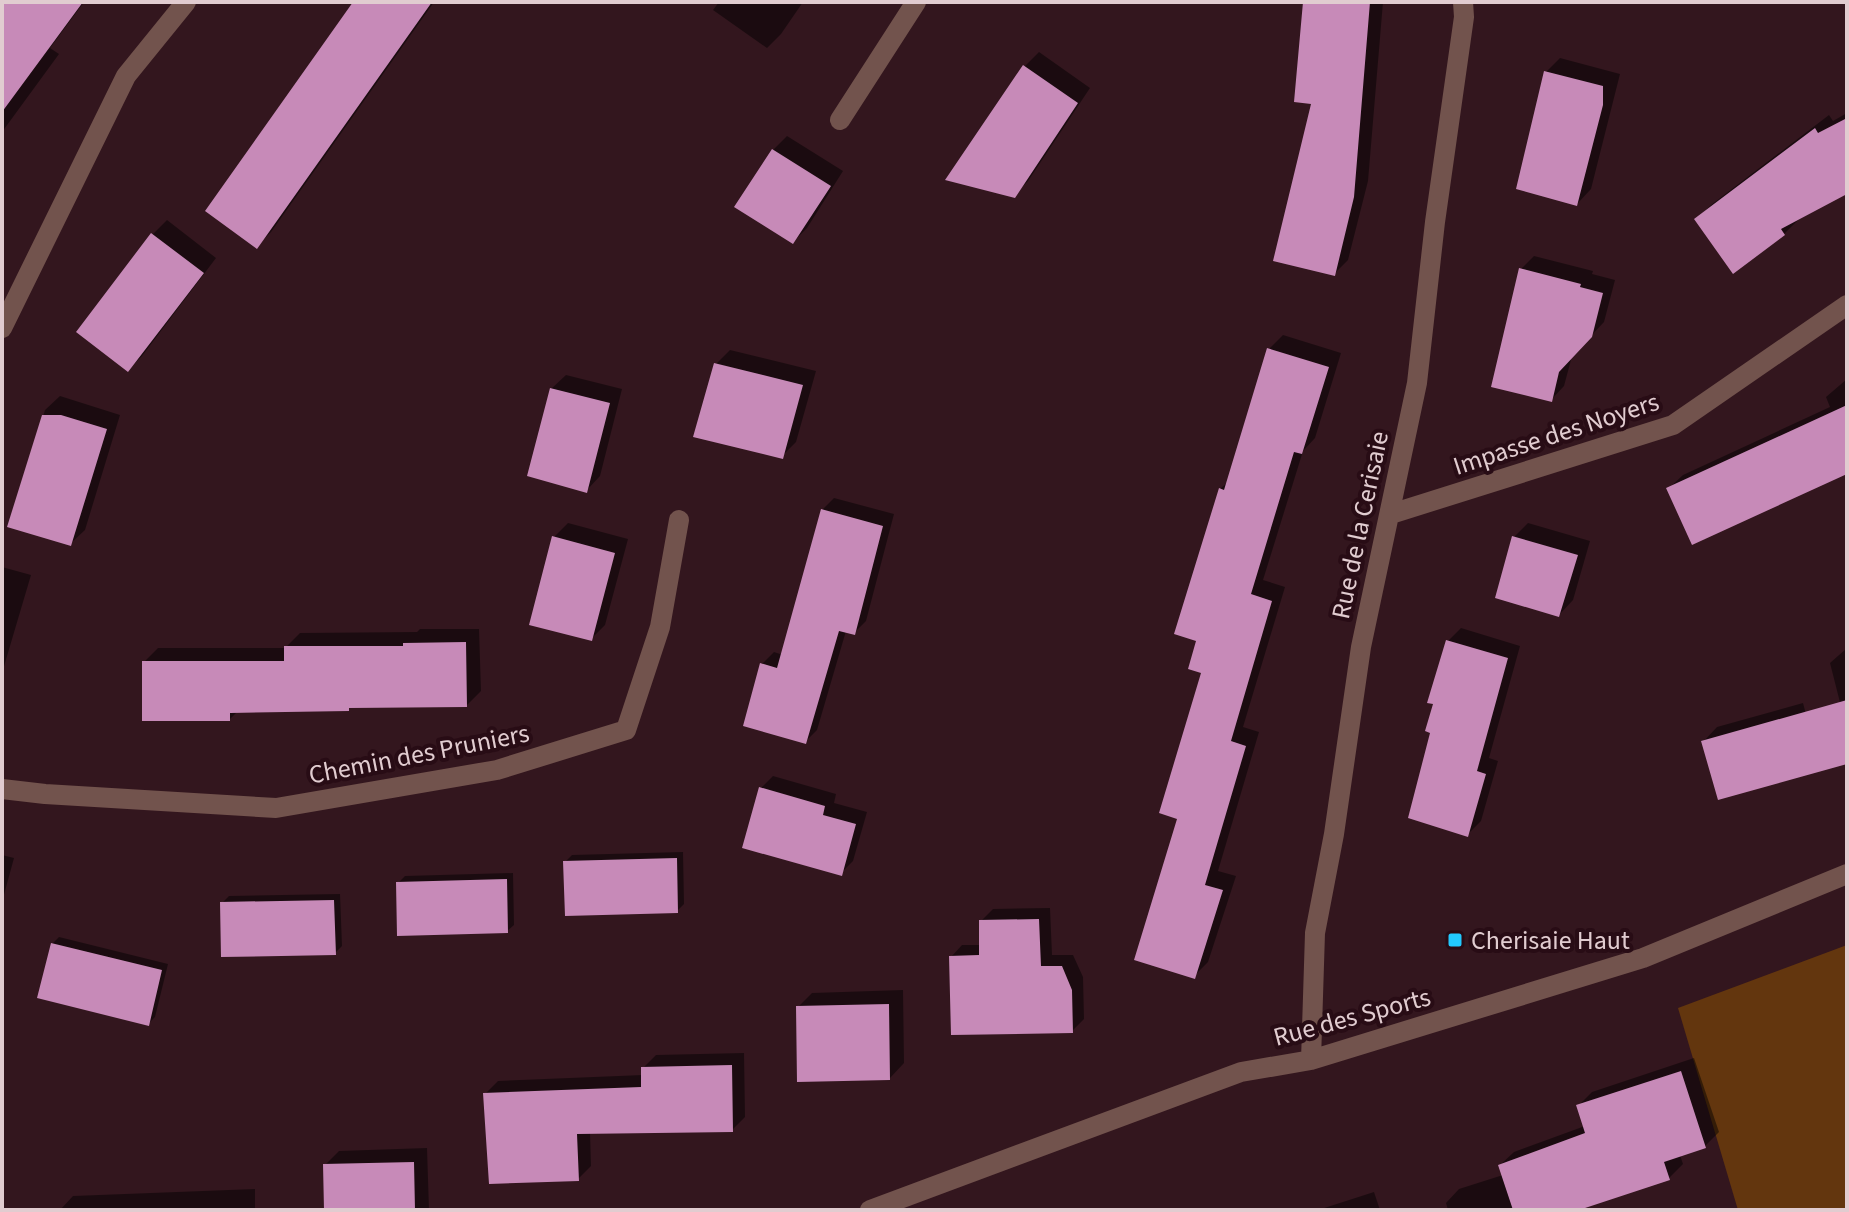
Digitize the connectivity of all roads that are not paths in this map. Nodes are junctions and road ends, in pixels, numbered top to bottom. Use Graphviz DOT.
graph roads {
  1 [pos="186,2"];
  2 [pos="916,2"];
  3 [pos="1463,2"];
  4 [pos="840,120"];
  5 [pos="1847,305"];
  6 [pos="2,328"];
  7 [pos="1391,514"];
  8 [pos="679,520"];
  9 [pos="2,789"];
  10 [pos="1847,874"];
  11 [pos="1311,1060"];
  12 [pos="870,1210"];
  1 -- 6 [label="street"];
  2 -- 4 [label="street"];
  3 -- 7 [label="street, Rue de la Cerisaie"];
  5 -- 7 [label="street, Impasse des Noyers"];
  7 -- 11 [label="street, Rue de la Cerisaie"];
  8 -- 9 [label="street, Chemin des Pruniers"];
  10 -- 11 [label="street, Rue des Sports"];
  11 -- 12 [label="street, Rue des Sports"];
}
